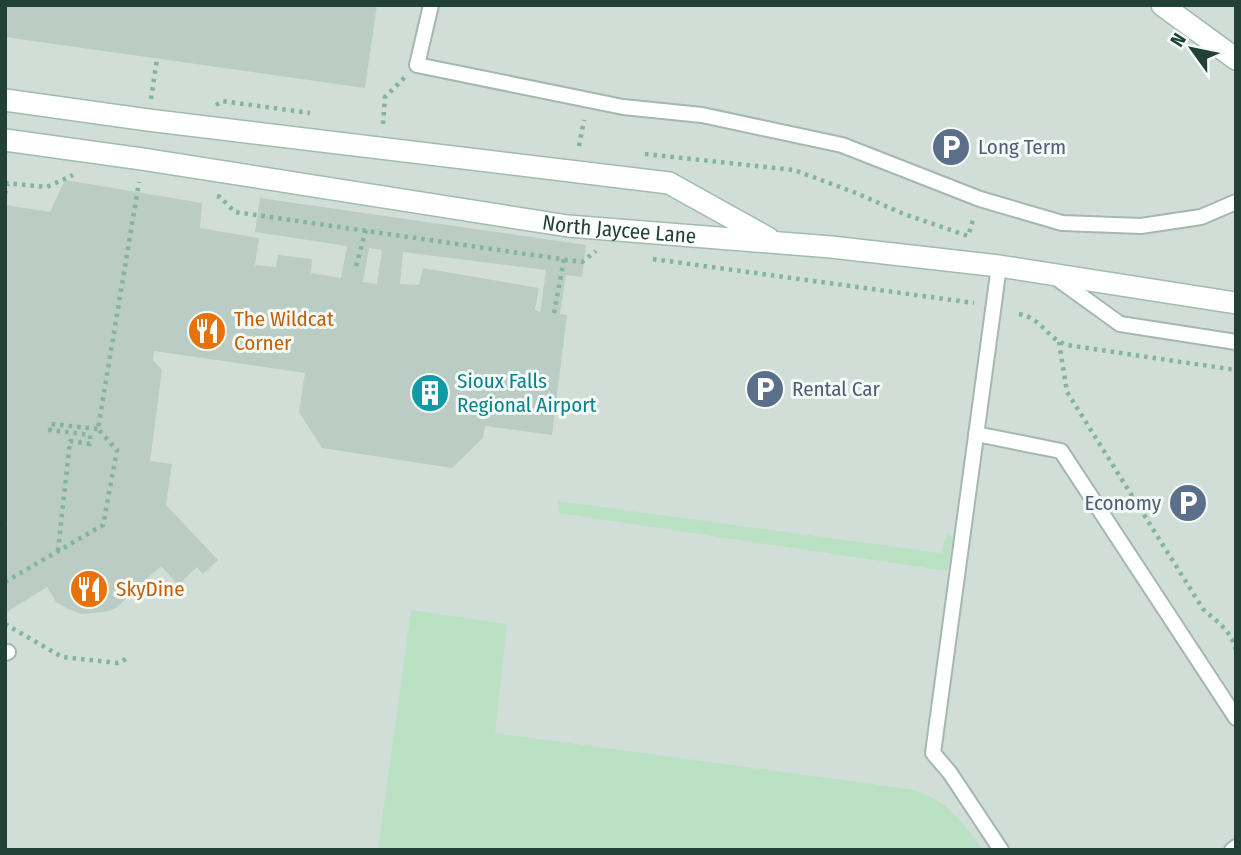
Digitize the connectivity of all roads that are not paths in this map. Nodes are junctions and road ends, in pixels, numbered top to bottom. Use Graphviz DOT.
graph roads {
  1 [pos="430,5"];
  2 [pos="1162,5"];
  3 [pos="1236,59"];
  4 [pos="5,100"];
  5 [pos="5,140"];
  6 [pos="1236,202"];
  7 [pos="777,243"];
  8 [pos="999,266"];
  9 [pos="1051,274"];
  10 [pos="1236,303"];
  11 [pos="1236,342"];
  12 [pos="976,434"];
  13 [pos="1236,718"];
  14 [pos="1001,850"];
  1 -- 6 [label="lane"];
  2 -- 3 [label="main road"];
  4 -- 7 [label="main road"];
  5 -- 7 [label="main road, North Jaycee Lane"];
  7 -- 8 [label="main road, North Jaycee Lane"];
  8 -- 9 [label="main road, North Jaycee Lane"];
  8 -- 12 [label="lane"];
  9 -- 10 [label="main road, North Jaycee Lane"];
  9 -- 11 [label="lane"];
  12 -- 13 [label="lane"];
  12 -- 14 [label="lane"];
}
